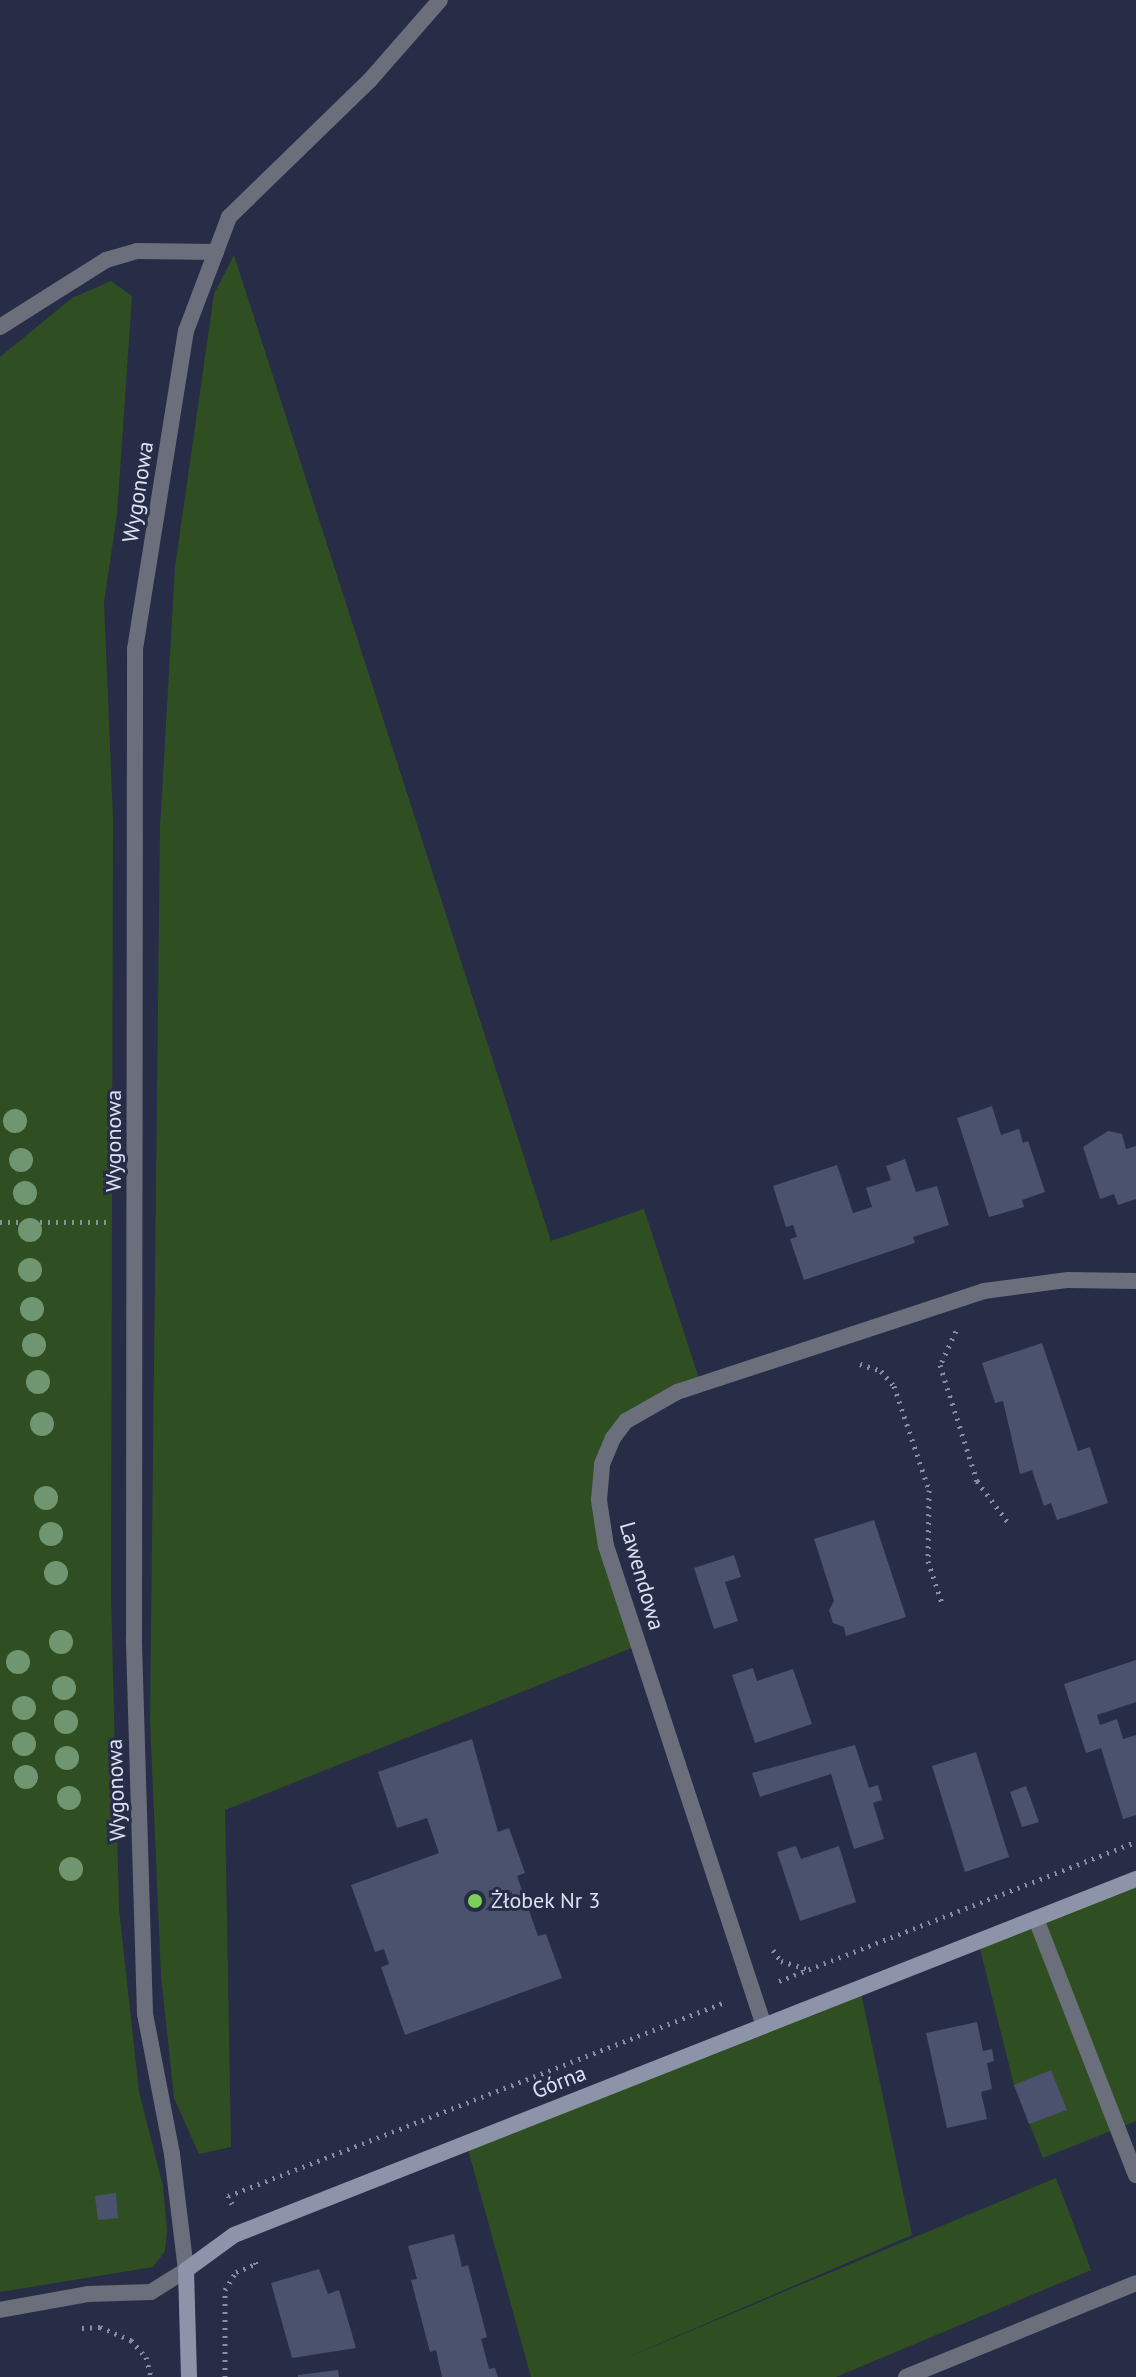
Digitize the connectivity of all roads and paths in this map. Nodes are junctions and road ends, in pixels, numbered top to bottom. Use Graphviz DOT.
graph roads {
  1 [pos="440,0"];
  2 [pos="216,252"];
  3 [pos="0,327"];
  4 [pos="0,1222"];
  5 [pos="136,1223"];
  6 [pos="1136,1281"];
  7 [pos="970,1326"];
  8 [pos="846,1365"];
  9 [pos="1010,1525"];
  10 [pos="943,1606"];
  11 [pos="1136,1842"];
  12 [pos="1136,1879"];
  13 [pos="1036,1919"];
  14 [pos="769,1938"];
  15 [pos="809,1969"];
  16 [pos="725,1991"];
  17 [pos="753,1991"];
  18 [pos="721,2004"];
  19 [pos="764,2026"];
  20 [pos="1136,2175"];
  21 [pos="244,2231"];
  22 [pos="256,2264"];
  23 [pos="186,2270"];
  24 [pos="1136,2283"];
  25 [pos="0,2310"];
  26 [pos="66,2331"];
  27 [pos="151,2377"];
  28 [pos="189,2377"];
  29 [pos="225,2377"];
  30 [pos="906,2377"];
  1 -- 2 [label="street, Wygonowa"];
  2 -- 3 [label="street"];
  2 -- 5 [label="street, Wygonowa"];
  4 -- 5 [label="path"];
  5 -- 23 [label="street, Wygonowa"];
  6 -- 17 [label="street, Lawendowa"];
  7 -- 9 [label="path"];
  8 -- 10 [label="path"];
  11 -- 15 [label="path"];
  12 -- 13 [label="street, Górna"];
  13 -- 19 [label="street, Górna"];
  13 -- 20 [label="street"];
  14 -- 15 [label="path"];
  15 -- 17 [label="path"];
  16 -- 18 [label="path"];
  17 -- 18 [label="path"];
  17 -- 19 [label="street, Lawendowa"];
  18 -- 21 [label="path"];
  19 -- 21 [label="street, Górna"];
  21 -- 23 [label="street, Górna"];
  22 -- 29 [label="path"];
  23 -- 25 [label="street, Górna"];
  23 -- 28 [label="street, Wygonowa"];
  24 -- 30 [label="street"];
  26 -- 27 [label="path"];
}
